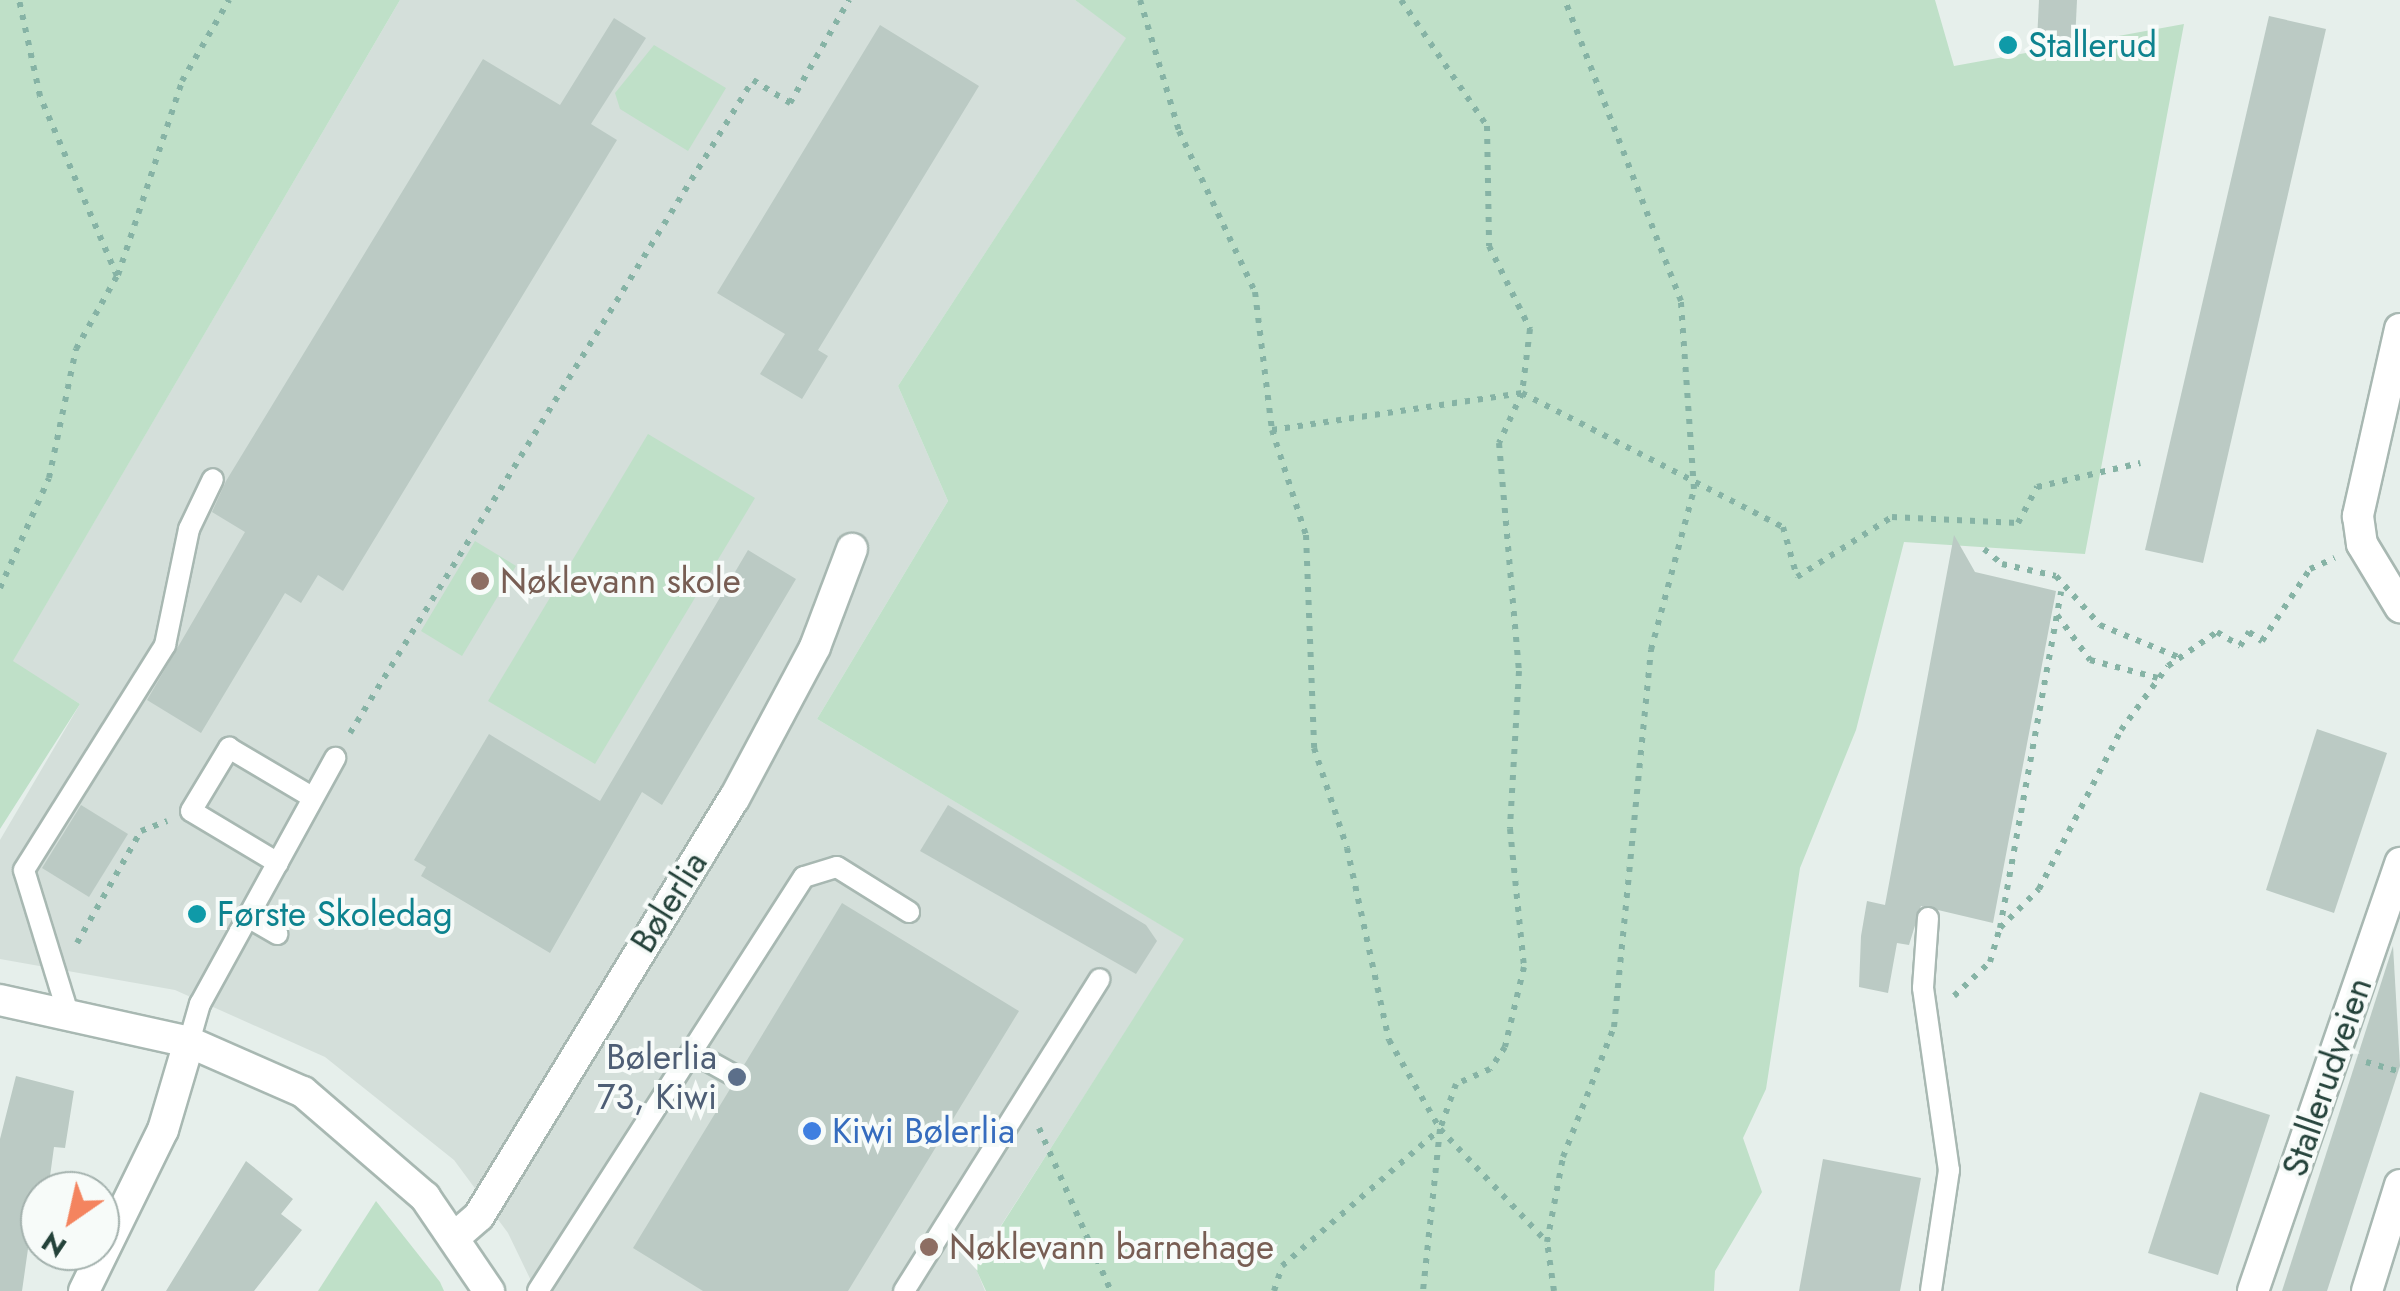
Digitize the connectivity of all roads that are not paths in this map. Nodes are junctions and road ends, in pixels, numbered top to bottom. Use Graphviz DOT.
graph roads {
  1 [pos="2400,329"];
  2 [pos="212,480"];
  3 [pos="852,549"];
  4 [pos="2400,607"];
  5 [pos="335,758"];
  6 [pos="312,797"];
  7 [pos="278,863"];
  8 [pos="2400,864"];
  9 [pos="909,912"];
  10 [pos="248,917"];
  11 [pos="1928,918"];
  12 [pos="277,934"];
  13 [pos="1100,979"];
  14 [pos="0,1000"];
  15 [pos="67,1010"];
  16 [pos="189,1042"];
  17 [pos="692,1052"];
  18 [pos="737,1077"];
  19 [pos="2400,1186"];
  20 [pos="456,1236"];
  21 [pos="84,1291"];
  22 [pos="488,1291"];
  23 [pos="538,1291"];
  24 [pos="904,1291"];
  25 [pos="1931,1291"];
  26 [pos="2253,1291"];
  27 [pos="2366,1291"];
  1 -- 4 [label="street"];
  2 -- 15 [label="lane"];
  3 -- 20 [label="street, Bølerlia"];
  5 -- 6 [label="lane"];
  6 -- 7 [label="lane"];
  6 -- 7 [label="lane"];
  7 -- 10 [label="lane"];
  8 -- 26 [label="street, Stallerudveien"];
  9 -- 17 [label="lane"];
  10 -- 12 [label="lane"];
  10 -- 16 [label="lane"];
  11 -- 25 [label="lane"];
  13 -- 24 [label="lane"];
  14 -- 15 [label="street"];
  15 -- 16 [label="street"];
  16 -- 20 [label="street"];
  16 -- 21 [label="street"];
  17 -- 18 [label="lane"];
  17 -- 23 [label="lane"];
  19 -- 27 [label="street"];
  20 -- 22 [label="street"];
}
